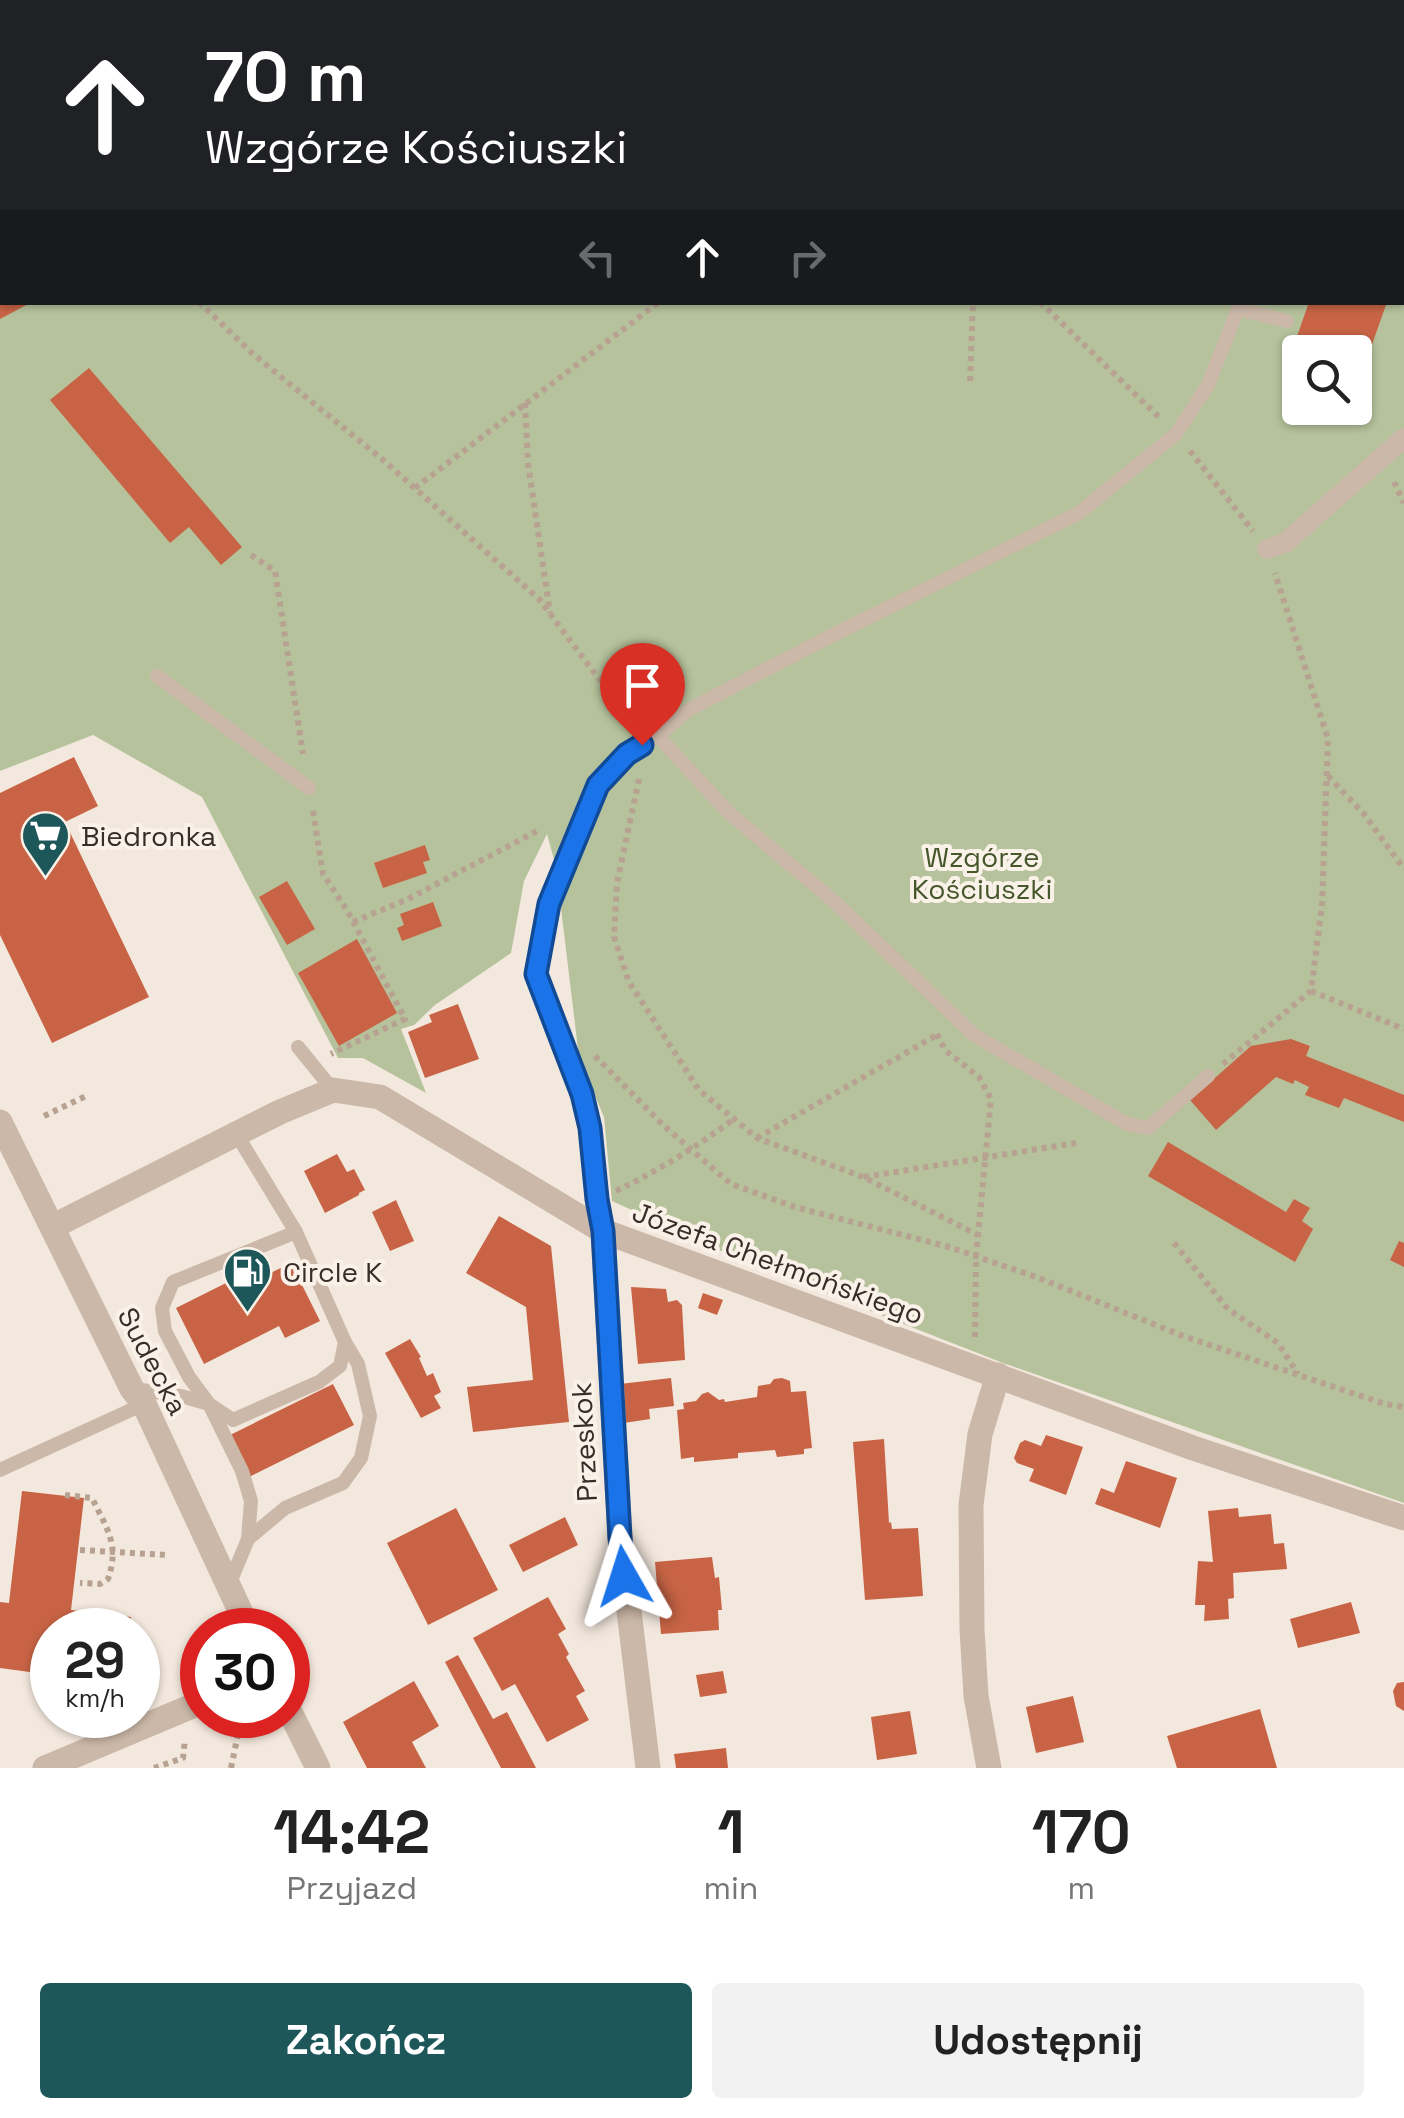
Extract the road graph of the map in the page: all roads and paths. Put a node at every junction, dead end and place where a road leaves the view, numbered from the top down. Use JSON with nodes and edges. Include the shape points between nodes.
{"nodes":[{"id":1,"x":202,"y":305,"type":"edge"},
{"id":2,"x":655,"y":305,"type":"edge"},
{"id":3,"x":973,"y":305,"type":"edge"},
{"id":4,"x":1043,"y":305,"type":"edge"},
{"id":5,"x":1288,"y":322,"type":"dead end"},
{"id":6,"x":970,"y":381,"type":"dead end"},
{"id":7,"x":525,"y":403,"type":"junction"},
{"id":8,"x":1176,"y":434,"type":"junction"},
{"id":9,"x":1404,"y":438,"type":"edge"},
{"id":10,"x":415,"y":488,"type":"junction"},
{"id":11,"x":1268,"y":549,"type":"junction"},
{"id":12,"x":251,"y":555,"type":"dead end"},
{"id":13,"x":550,"y":615,"type":"junction"},
{"id":14,"x":157,"y":676,"type":"dead end"},
{"id":15,"x":293,"y":688,"type":"dead end"},
{"id":16,"x":658,"y":736,"type":"junction"},
{"id":17,"x":642,"y":745,"type":"junction"},
{"id":18,"x":1327,"y":775,"type":"junction"},
{"id":19,"x":309,"y":788,"type":"dead end"},
{"id":20,"x":539,"y":830,"type":"dead end"},
{"id":21,"x":1404,"y":869,"type":"edge"},
{"id":22,"x":1312,"y":991,"type":"junction"},
{"id":23,"x":936,"y":998,"type":"junction"},
{"id":24,"x":959,"y":1020,"type":"junction"},
{"id":25,"x":1404,"y":1029,"type":"edge"},
{"id":26,"x":938,"y":1035,"type":"junction"},
{"id":27,"x":298,"y":1046,"type":"dead end"},
{"id":28,"x":344,"y":1048,"type":"dead end"},
{"id":29,"x":592,"y":1054,"type":"dead end"},
{"id":30,"x":1208,"y":1076,"type":"joint"},
{"id":31,"x":333,"y":1090,"type":"junction"},
{"id":32,"x":88,"y":1096,"type":"dead end"},
{"id":33,"x":44,"y":1116,"type":"dead end"},
{"id":34,"x":734,"y":1119,"type":"junction"},
{"id":35,"x":0,"y":1122,"type":"edge"},
{"id":36,"x":237,"y":1134,"type":"junction"},
{"id":37,"x":756,"y":1138,"type":"junction"},
{"id":38,"x":1076,"y":1142,"type":"dead end"},
{"id":39,"x":692,"y":1150,"type":"junction"},
{"id":40,"x":986,"y":1158,"type":"junction"},
{"id":41,"x":863,"y":1178,"type":"junction"},
{"id":42,"x":597,"y":1199,"type":"junction"},
{"id":43,"x":52,"y":1227,"type":"junction"},
{"id":44,"x":603,"y":1231,"type":"junction"},
{"id":45,"x":296,"y":1232,"type":"junction"},
{"id":46,"x":978,"y":1235,"type":"junction"},
{"id":47,"x":1174,"y":1243,"type":"dead end"},
{"id":48,"x":976,"y":1256,"type":"junction"},
{"id":49,"x":345,"y":1342,"type":"junction"},
{"id":50,"x":986,"y":1370,"type":"junction"},
{"id":51,"x":1298,"y":1374,"type":"junction"},
{"id":52,"x":138,"y":1396,"type":"junction"},
{"id":53,"x":209,"y":1404,"type":"junction"},
{"id":54,"x":1404,"y":1408,"type":"edge"},
{"id":55,"x":0,"y":1470,"type":"edge"},
{"id":56,"x":65,"y":1495,"type":"dead end"},
{"id":57,"x":1404,"y":1518,"type":"edge"},
{"id":58,"x":248,"y":1539,"type":"junction"},
{"id":59,"x":80,"y":1550,"type":"dead end"},
{"id":60,"x":114,"y":1553,"type":"junction"},
{"id":61,"x":168,"y":1554,"type":"dead end"},
{"id":62,"x":80,"y":1583,"type":"dead end"},
{"id":63,"x":228,"y":1586,"type":"junction"},
{"id":64,"x":238,"y":1608,"type":"edge"},
{"id":65,"x":180,"y":1711,"type":"edge"},
{"id":66,"x":237,"y":1738,"type":"edge"},
{"id":67,"x":303,"y":1738,"type":"edge"},
{"id":68,"x":183,"y":1758,"type":"dead end"},
{"id":69,"x":45,"y":1768,"type":"edge"},
{"id":70,"x":182,"y":1768,"type":"edge"},
{"id":71,"x":231,"y":1768,"type":"edge"},
{"id":72,"x":318,"y":1768,"type":"edge"},
{"id":73,"x":648,"y":1768,"type":"edge"},
{"id":74,"x":990,"y":1768,"type":"edge"}],
"edges":[{"from":1,"to":10,"type":"path"},
{"from":2,"to":7,"type":"path"},
{"from":3,"to":6,"type":"path"},
{"from":4,"to":8,"type":"path"},
{"from":5,"to":8,"type":"lane","via":[[1238,309],[1208,385]]},
{"from":7,"to":10,"type":"path"},
{"from":7,"to":13,"type":"path"},
{"from":8,"to":11,"type":"path"},
{"from":8,"to":16,"type":"lane","via":[[1080,513],[688,710]]},
{"from":9,"to":11,"type":"street","via":[[1285,543]]},
{"from":10,"to":13,"type":"path"},
{"from":11,"to":18,"type":"path","via":[[1328,740]]},
{"from":12,"to":15,"type":"path","via":[[275,572]]},
{"from":13,"to":16,"type":"path","via":[[599,679]]},
{"from":14,"to":19,"type":"lane"},
{"from":16,"to":17,"type":"lane"},
{"from":16,"to":23,"type":"lane","via":[[729,813]]},
{"from":17,"to":34,"type":"path","via":[[614,937],[629,982],[699,1090]]},
{"from":17,"to":42,"type":"lane","via":[[598,785],[549,904],[536,974],[582,1094]]},
{"from":18,"to":21,"type":"path"},
{"from":18,"to":22,"type":"path"},
{"from":20,"to":28,"type":"path","via":[[353,922],[405,1019]]},
{"from":22,"to":25,"type":"path"},
{"from":22,"to":30,"type":"path"},
{"from":23,"to":24,"type":"lane"},
{"from":23,"to":26,"type":"path","via":[[932,1021]]},
{"from":24,"to":26,"type":"path"},
{"from":24,"to":30,"type":"lane","via":[[1127,1124],[1148,1128]]},
{"from":26,"to":37,"type":"path"},
{"from":26,"to":40,"type":"path","via":[[991,1099]]},
{"from":27,"to":31,"type":"lane"},
{"from":29,"to":39,"type":"path"},
{"from":31,"to":36,"type":"street"},
{"from":31,"to":44,"type":"street","name":"Józefa Chełmońskiego","via":[[380,1097]]},
{"from":32,"to":33,"type":"path"},
{"from":34,"to":37,"type":"path"},
{"from":34,"to":39,"type":"path"},
{"from":35,"to":43,"type":"street","name":"Sudecka"},
{"from":36,"to":43,"type":"street"},
{"from":36,"to":45,"type":"lane"},
{"from":37,"to":41,"type":"path"},
{"from":38,"to":40,"type":"path"},
{"from":39,"to":42,"type":"path"},
{"from":39,"to":48,"type":"path","via":[[731,1184],[795,1208]]},
{"from":40,"to":41,"type":"path"},
{"from":40,"to":46,"type":"path"},
{"from":41,"to":46,"type":"path"},
{"from":42,"to":44,"type":"lane"},
{"from":43,"to":52,"type":"street","name":"Sudecka"},
{"from":44,"to":50,"type":"street","name":"Józefa Chełmońskiego"},
{"from":44,"to":73,"type":"street","name":"Przeskok","via":[[620,1538]]},
{"from":45,"to":49,"type":"lane"},
{"from":45,"to":53,"type":"lane","via":[[172,1282],[162,1308],[164,1330]]},
{"from":46,"to":48,"type":"path"},
{"from":47,"to":51,"type":"path","via":[[1228,1309],[1278,1343]]},
{"from":48,"to":50,"type":"path"},
{"from":48,"to":51,"type":"path"},
{"from":49,"to":53,"type":"lane","via":[[340,1366],[319,1382],[232,1420]]},
{"from":49,"to":58,"type":"lane","via":[[358,1364],[370,1416],[362,1458],[342,1482],[285,1508]]},
{"from":50,"to":57,"type":"street","name":"Józefa Chełmońskiego"},
{"from":50,"to":74,"type":"street","via":[[971,1504],[972,1630]]},
{"from":51,"to":54,"type":"path"},
{"from":52,"to":53,"type":"lane"},
{"from":52,"to":55,"type":"lane"},
{"from":52,"to":63,"type":"street","name":"Sudecka"},
{"from":53,"to":58,"type":"lane","via":[[251,1501]]},
{"from":56,"to":60,"type":"path","via":[[92,1498]]},
{"from":58,"to":63,"type":"lane"},
{"from":59,"to":60,"type":"path"},
{"from":60,"to":61,"type":"path"},
{"from":60,"to":62,"type":"path","via":[[108,1579]]},
{"from":63,"to":64,"type":"street","name":"Sudecka"},
{"from":65,"to":69,"type":"street"},
{"from":66,"to":71,"type":"path"},
{"from":67,"to":72,"type":"street"},
{"from":68,"to":70,"type":"path"}]}
